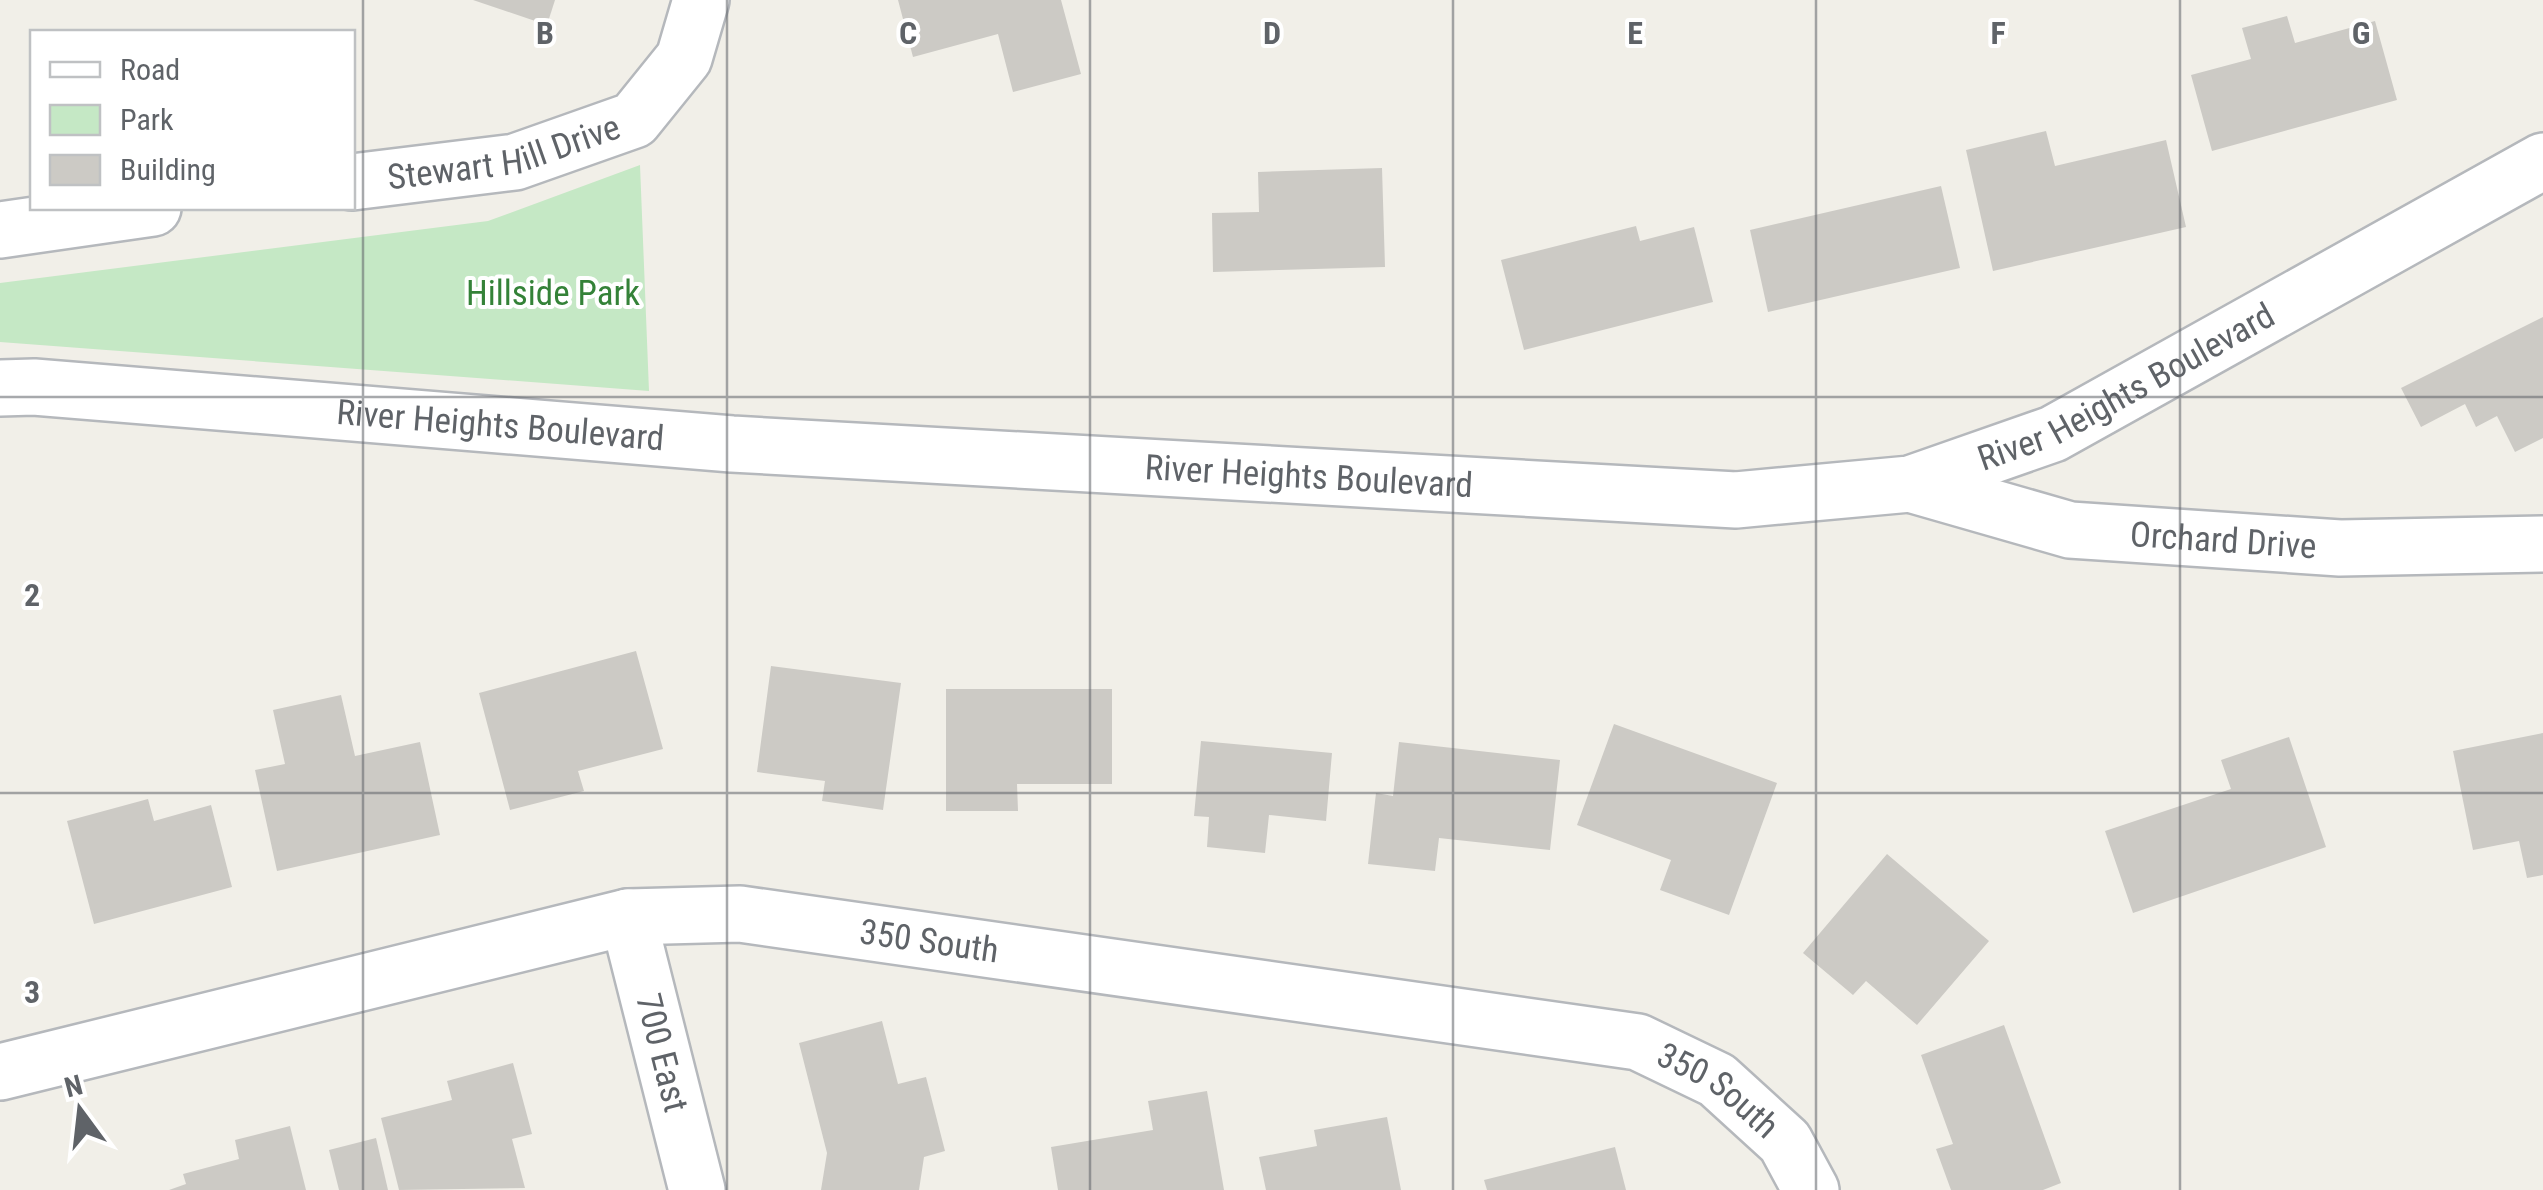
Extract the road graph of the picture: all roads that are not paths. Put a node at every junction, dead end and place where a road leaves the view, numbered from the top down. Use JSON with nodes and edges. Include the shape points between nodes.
{"nodes":[{"id":1,"x":701,"y":0,"type":"edge"},
{"id":2,"x":2543,"y":162,"type":"edge"},
{"id":3,"x":355,"y":182,"type":"edge"},
{"id":4,"x":139,"y":210,"type":"edge"},
{"id":5,"x":0,"y":230,"type":"edge"},
{"id":6,"x":0,"y":388,"type":"edge"},
{"id":7,"x":1910,"y":484,"type":"junction"},
{"id":8,"x":2543,"y":544,"type":"edge"},
{"id":9,"x":628,"y":917,"type":"junction"},
{"id":10,"x":0,"y":1072,"type":"edge"},
{"id":11,"x":697,"y":1190,"type":"edge"},
{"id":12,"x":1811,"y":1190,"type":"edge"}],
"edges":[{"from":1,"to":3,"type":"street","name":"Stewart Hill Drive","via":[[684,58],[634,120],[516,162]]},
{"from":2,"to":7,"type":"street","name":"River Heights Boulevard","via":[[2053,434]]},
{"from":4,"to":5,"type":"street"},
{"from":6,"to":7,"type":"street","name":"River Heights Boulevard","via":[[732,444],[1736,500]]},
{"from":7,"to":8,"type":"street","name":"Orchard Drive","via":[[2070,530],[2340,548]]},
{"from":9,"to":10,"type":"street","name":"350 South"},
{"from":9,"to":11,"type":"street","name":"700 East"},
{"from":9,"to":12,"type":"street","name":"350 South","via":[[740,914],[1638,1042],[1716,1080],[1786,1142]]}]}
